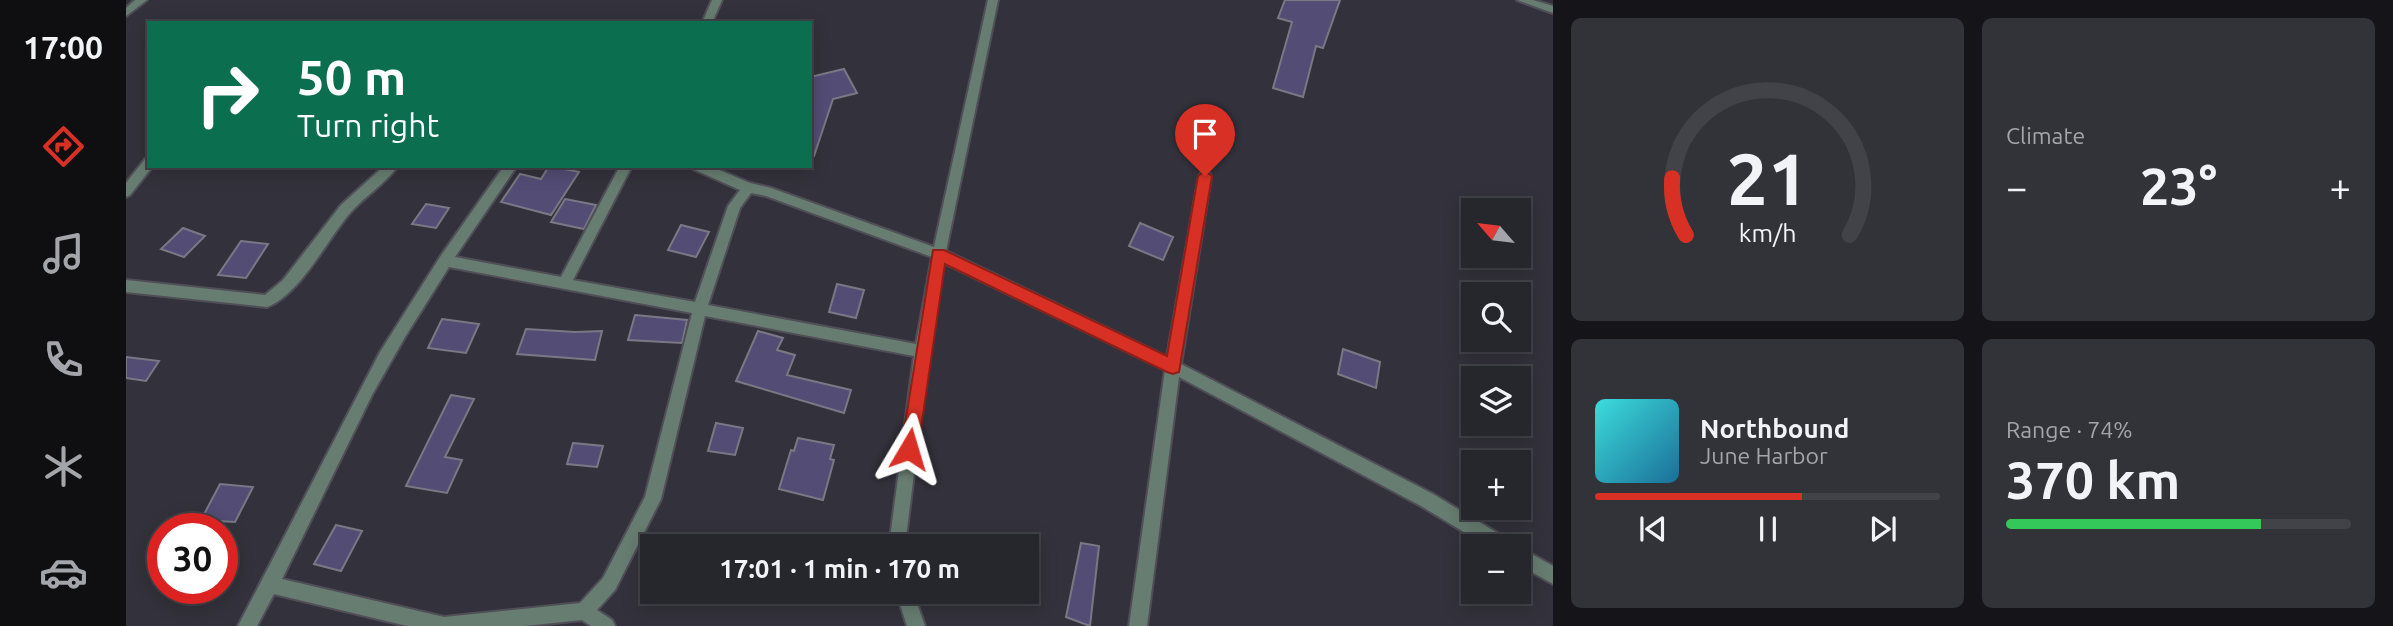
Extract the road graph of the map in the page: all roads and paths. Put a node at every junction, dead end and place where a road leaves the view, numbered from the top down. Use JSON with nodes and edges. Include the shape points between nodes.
{"nodes":[{"id":1,"x":142,"y":0,"type":"edge"},
{"id":2,"x":718,"y":0,"type":"edge"},
{"id":3,"x":993,"y":0,"type":"edge"},
{"id":4,"x":1522,"y":0,"type":"edge"},
{"id":5,"x":1553,"y":10,"type":"edge"},
{"id":6,"x":126,"y":13,"type":"edge"},
{"id":7,"x":708,"y":21,"type":"edge"},
{"id":8,"x":147,"y":165,"type":"edge"},
{"id":9,"x":390,"y":168,"type":"edge"},
{"id":10,"x":510,"y":168,"type":"edge"},
{"id":11,"x":625,"y":168,"type":"edge"},
{"id":12,"x":702,"y":168,"type":"edge"},
{"id":13,"x":1205,"y":176,"type":"dead end"},
{"id":14,"x":748,"y":188,"type":"junction"},
{"id":15,"x":126,"y":192,"type":"edge"},
{"id":16,"x":939,"y":254,"type":"junction"},
{"id":17,"x":445,"y":261,"type":"junction"},
{"id":18,"x":565,"y":282,"type":"junction"},
{"id":19,"x":126,"y":286,"type":"edge"},
{"id":20,"x":700,"y":308,"type":"junction"},
{"id":21,"x":922,"y":351,"type":"junction"},
{"id":22,"x":1173,"y":367,"type":"junction"},
{"id":23,"x":899,"y":534,"type":"edge"},
{"id":24,"x":1483,"y":534,"type":"edge"},
{"id":25,"x":1531,"y":562,"type":"edge"},
{"id":26,"x":1553,"y":576,"type":"edge"},
{"id":27,"x":271,"y":585,"type":"junction"},
{"id":28,"x":909,"y":604,"type":"edge"},
{"id":29,"x":584,"y":611,"type":"junction"},
{"id":30,"x":247,"y":626,"type":"edge"},
{"id":31,"x":444,"y":626,"type":"edge"},
{"id":32,"x":606,"y":626,"type":"edge"},
{"id":33,"x":916,"y":626,"type":"edge"},
{"id":34,"x":1138,"y":626,"type":"edge"}],
"edges":[{"from":1,"to":6,"type":"street"},
{"from":2,"to":7,"type":"street"},
{"from":3,"to":16,"type":"street"},
{"from":4,"to":5,"type":"street"},
{"from":8,"to":15,"type":"street"},
{"from":9,"to":19,"type":"street","via":[[346,209],[288,285],[267,301]]},
{"from":10,"to":17,"type":"street"},
{"from":11,"to":18,"type":"street"},
{"from":12,"to":14,"type":"street"},
{"from":13,"to":22,"type":"street"},
{"from":14,"to":16,"type":"street"},
{"from":14,"to":20,"type":"street","via":[[734,206]]},
{"from":16,"to":21,"type":"street"},
{"from":16,"to":22,"type":"street"},
{"from":17,"to":18,"type":"street"},
{"from":17,"to":27,"type":"street","via":[[385,358]]},
{"from":18,"to":20,"type":"street"},
{"from":20,"to":21,"type":"street"},
{"from":20,"to":29,"type":"street","via":[[653,499],[609,584]]},
{"from":21,"to":23,"type":"street"},
{"from":22,"to":24,"type":"street"},
{"from":22,"to":34,"type":"street"},
{"from":25,"to":26,"type":"street"},
{"from":27,"to":30,"type":"street"},
{"from":27,"to":31,"type":"street"},
{"from":28,"to":33,"type":"street"},
{"from":29,"to":31,"type":"street"},
{"from":29,"to":32,"type":"street"}]}
